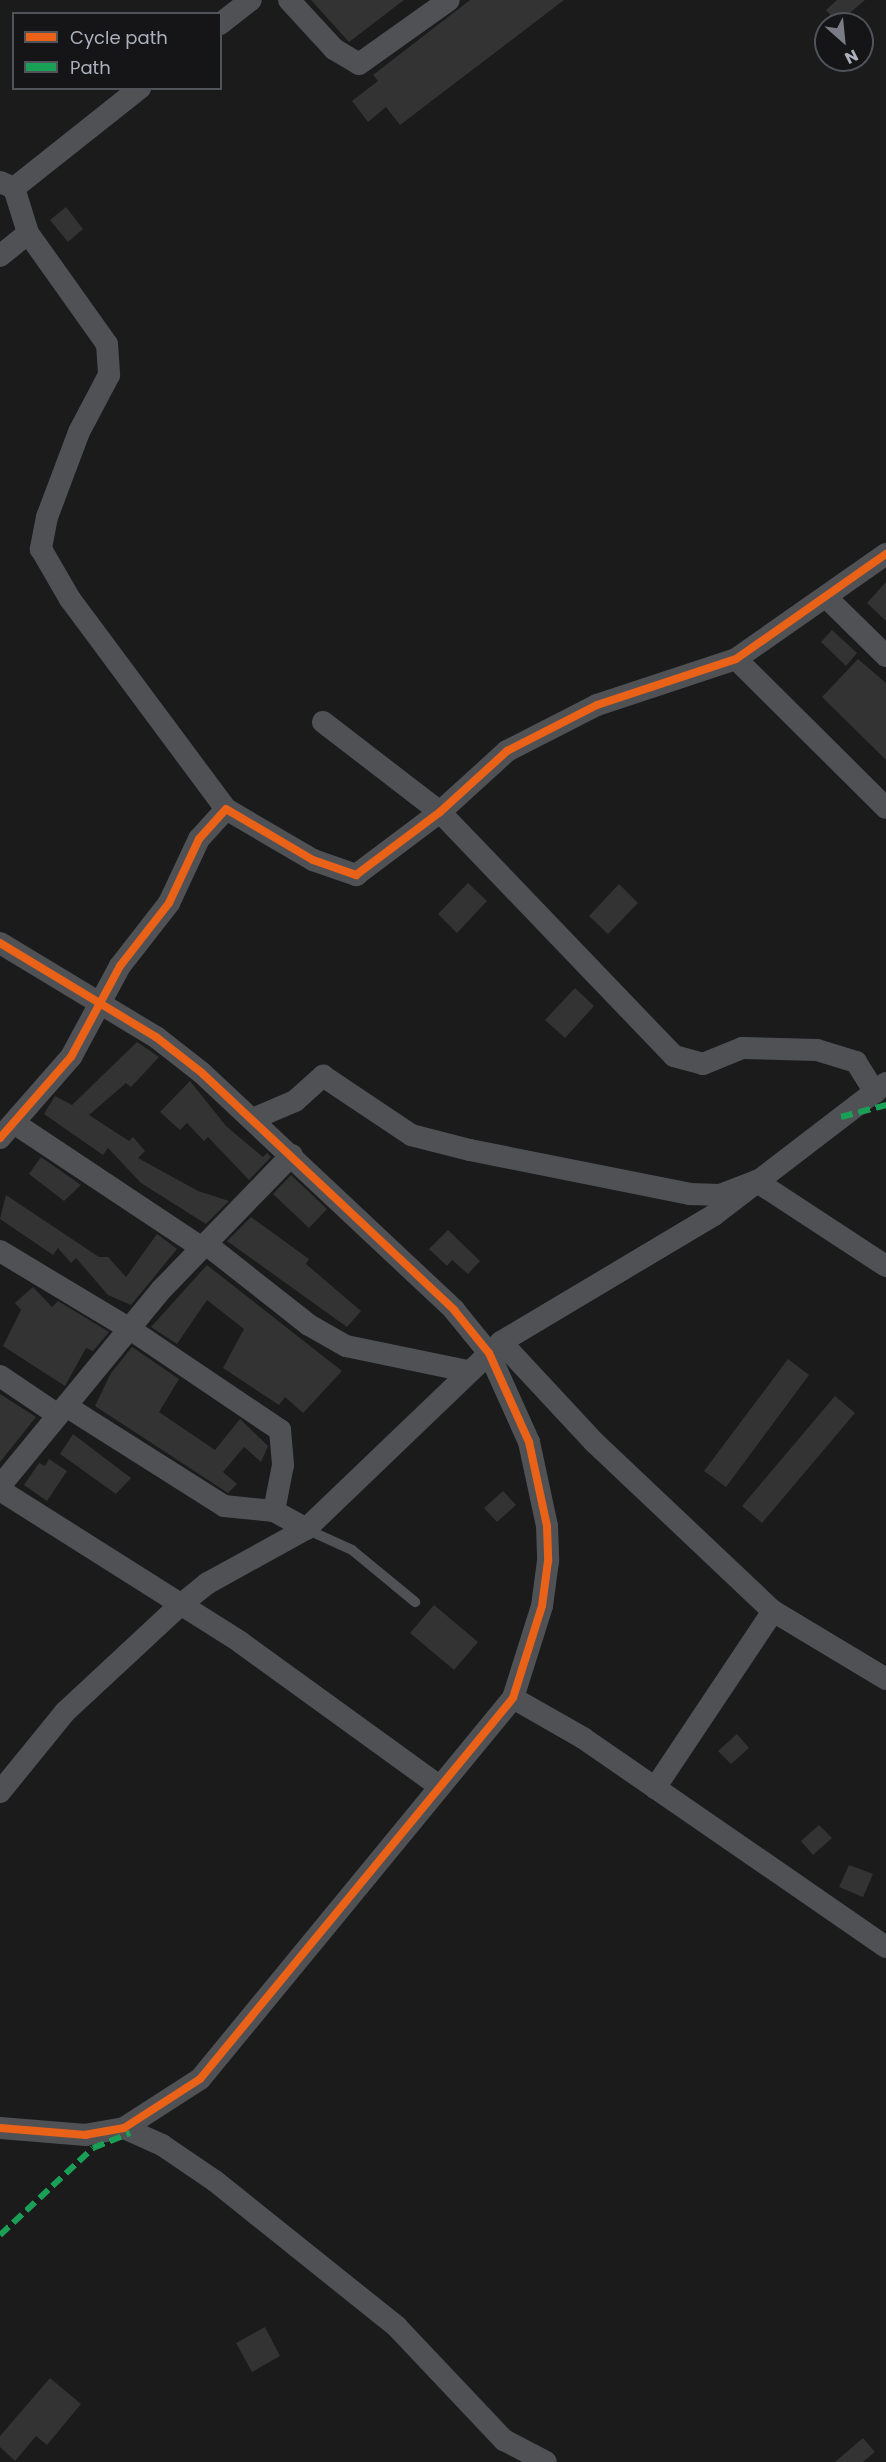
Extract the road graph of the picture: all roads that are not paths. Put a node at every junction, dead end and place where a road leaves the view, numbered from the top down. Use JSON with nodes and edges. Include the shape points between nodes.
{"nodes":[{"id":1,"x":251,"y":0,"type":"edge"},
{"id":2,"x":289,"y":0,"type":"edge"},
{"id":3,"x":449,"y":0,"type":"edge"},
{"id":4,"x":222,"y":22,"type":"edge"},
{"id":5,"x":137,"y":90,"type":"edge"},
{"id":6,"x":7,"y":185,"type":"edge"},
{"id":7,"x":28,"y":232,"type":"junction"},
{"id":8,"x":0,"y":256,"type":"edge"},
{"id":9,"x":886,"y":554,"type":"edge"},
{"id":10,"x":826,"y":597,"type":"junction"},
{"id":11,"x":886,"y":656,"type":"edge"},
{"id":12,"x":736,"y":659,"type":"junction"},
{"id":13,"x":323,"y":722,"type":"dead end"},
{"id":14,"x":886,"y":808,"type":"edge"},
{"id":15,"x":226,"y":809,"type":"junction"},
{"id":16,"x":440,"y":812,"type":"junction"},
{"id":17,"x":0,"y":943,"type":"edge"},
{"id":18,"x":100,"y":1005,"type":"junction"},
{"id":19,"x":881,"y":1088,"type":"edge"},
{"id":20,"x":254,"y":1119,"type":"junction"},
{"id":21,"x":7,"y":1130,"type":"edge"},
{"id":22,"x":292,"y":1155,"type":"junction"},
{"id":23,"x":756,"y":1181,"type":"junction"},
{"id":24,"x":204,"y":1246,"type":"junction"},
{"id":25,"x":0,"y":1251,"type":"edge"},
{"id":26,"x":886,"y":1266,"type":"edge"},
{"id":27,"x":130,"y":1329,"type":"junction"},
{"id":28,"x":495,"y":1348,"type":"junction"},
{"id":29,"x":467,"y":1371,"type":"junction"},
{"id":30,"x":0,"y":1376,"type":"edge"},
{"id":31,"x":62,"y":1411,"type":"junction"},
{"id":32,"x":0,"y":1488,"type":"edge"},
{"id":33,"x":274,"y":1511,"type":"junction"},
{"id":34,"x":306,"y":1529,"type":"junction"},
{"id":35,"x":415,"y":1602,"type":"dead end"},
{"id":36,"x":178,"y":1607,"type":"junction"},
{"id":37,"x":773,"y":1611,"type":"junction"},
{"id":38,"x":886,"y":1679,"type":"edge"},
{"id":39,"x":513,"y":1698,"type":"junction"},
{"id":40,"x":439,"y":1786,"type":"junction"},
{"id":41,"x":655,"y":1788,"type":"junction"},
{"id":42,"x":0,"y":1792,"type":"edge"},
{"id":43,"x":886,"y":1947,"type":"edge"},
{"id":44,"x":0,"y":2128,"type":"edge"},
{"id":45,"x":124,"y":2128,"type":"junction"},
{"id":46,"x":546,"y":2462,"type":"edge"}],
"edges":[{"from":1,"to":4,"type":"street"},
{"from":2,"to":3,"type":"street","via":[[334,49],[359,64]]},
{"from":5,"to":6,"type":"street"},
{"from":6,"to":7,"type":"street"},
{"from":7,"to":8,"type":"street"},
{"from":7,"to":15,"type":"street","via":[[107,344],[109,375],[79,432],[47,517],[41,549],[70,599]]},
{"from":9,"to":10,"type":"street"},
{"from":10,"to":11,"type":"street"},
{"from":10,"to":12,"type":"street"},
{"from":12,"to":14,"type":"street"},
{"from":12,"to":16,"type":"street","via":[[597,705],[507,751]]},
{"from":13,"to":16,"type":"street"},
{"from":15,"to":16,"type":"street","via":[[352,876]]},
{"from":15,"to":18,"type":"street","via":[[199,839],[170,903],[120,966]]},
{"from":16,"to":19,"type":"street","via":[[674,1056],[703,1065],[742,1048],[817,1050],[856,1062]]},
{"from":17,"to":18,"type":"street"},
{"from":18,"to":20,"type":"street","via":[[156,1037]]},
{"from":18,"to":21,"type":"street","via":[[71,1057]]},
{"from":19,"to":23,"type":"street"},
{"from":20,"to":22,"type":"street"},
{"from":20,"to":23,"type":"street","via":[[295,1101],[323,1076],[411,1135],[470,1150],[690,1194],[720,1195]]},
{"from":21,"to":24,"type":"street"},
{"from":22,"to":24,"type":"street"},
{"from":22,"to":28,"type":"street"},
{"from":23,"to":26,"type":"street"},
{"from":23,"to":28,"type":"street","via":[[714,1215]]},
{"from":24,"to":27,"type":"street"},
{"from":24,"to":29,"type":"street","via":[[309,1325],[346,1346]]},
{"from":25,"to":27,"type":"street"},
{"from":27,"to":31,"type":"street"},
{"from":27,"to":33,"type":"street","via":[[280,1430],[283,1465]]},
{"from":28,"to":29,"type":"street"},
{"from":28,"to":37,"type":"street"},
{"from":28,"to":39,"type":"street","via":[[529,1442],[547,1526],[543,1606]]},
{"from":29,"to":34,"type":"street"},
{"from":30,"to":31,"type":"street"},
{"from":31,"to":32,"type":"street"},
{"from":31,"to":33,"type":"street","via":[[224,1506]]},
{"from":32,"to":36,"type":"street"},
{"from":33,"to":34,"type":"street"},
{"from":34,"to":35,"type":"lane","via":[[352,1550]]},
{"from":34,"to":36,"type":"street","via":[[208,1583]]},
{"from":36,"to":40,"type":"street","via":[[240,1642]]},
{"from":36,"to":42,"type":"street","via":[[65,1712]]},
{"from":37,"to":38,"type":"street"},
{"from":37,"to":41,"type":"street"},
{"from":39,"to":40,"type":"street"},
{"from":39,"to":41,"type":"street"},
{"from":40,"to":45,"type":"street","via":[[213,2065],[179,2096]]},
{"from":41,"to":43,"type":"street"},
{"from":44,"to":45,"type":"street","via":[[86,2136]]},
{"from":45,"to":46,"type":"street","via":[[162,2145],[215,2181],[397,2327],[504,2440]]}]}
